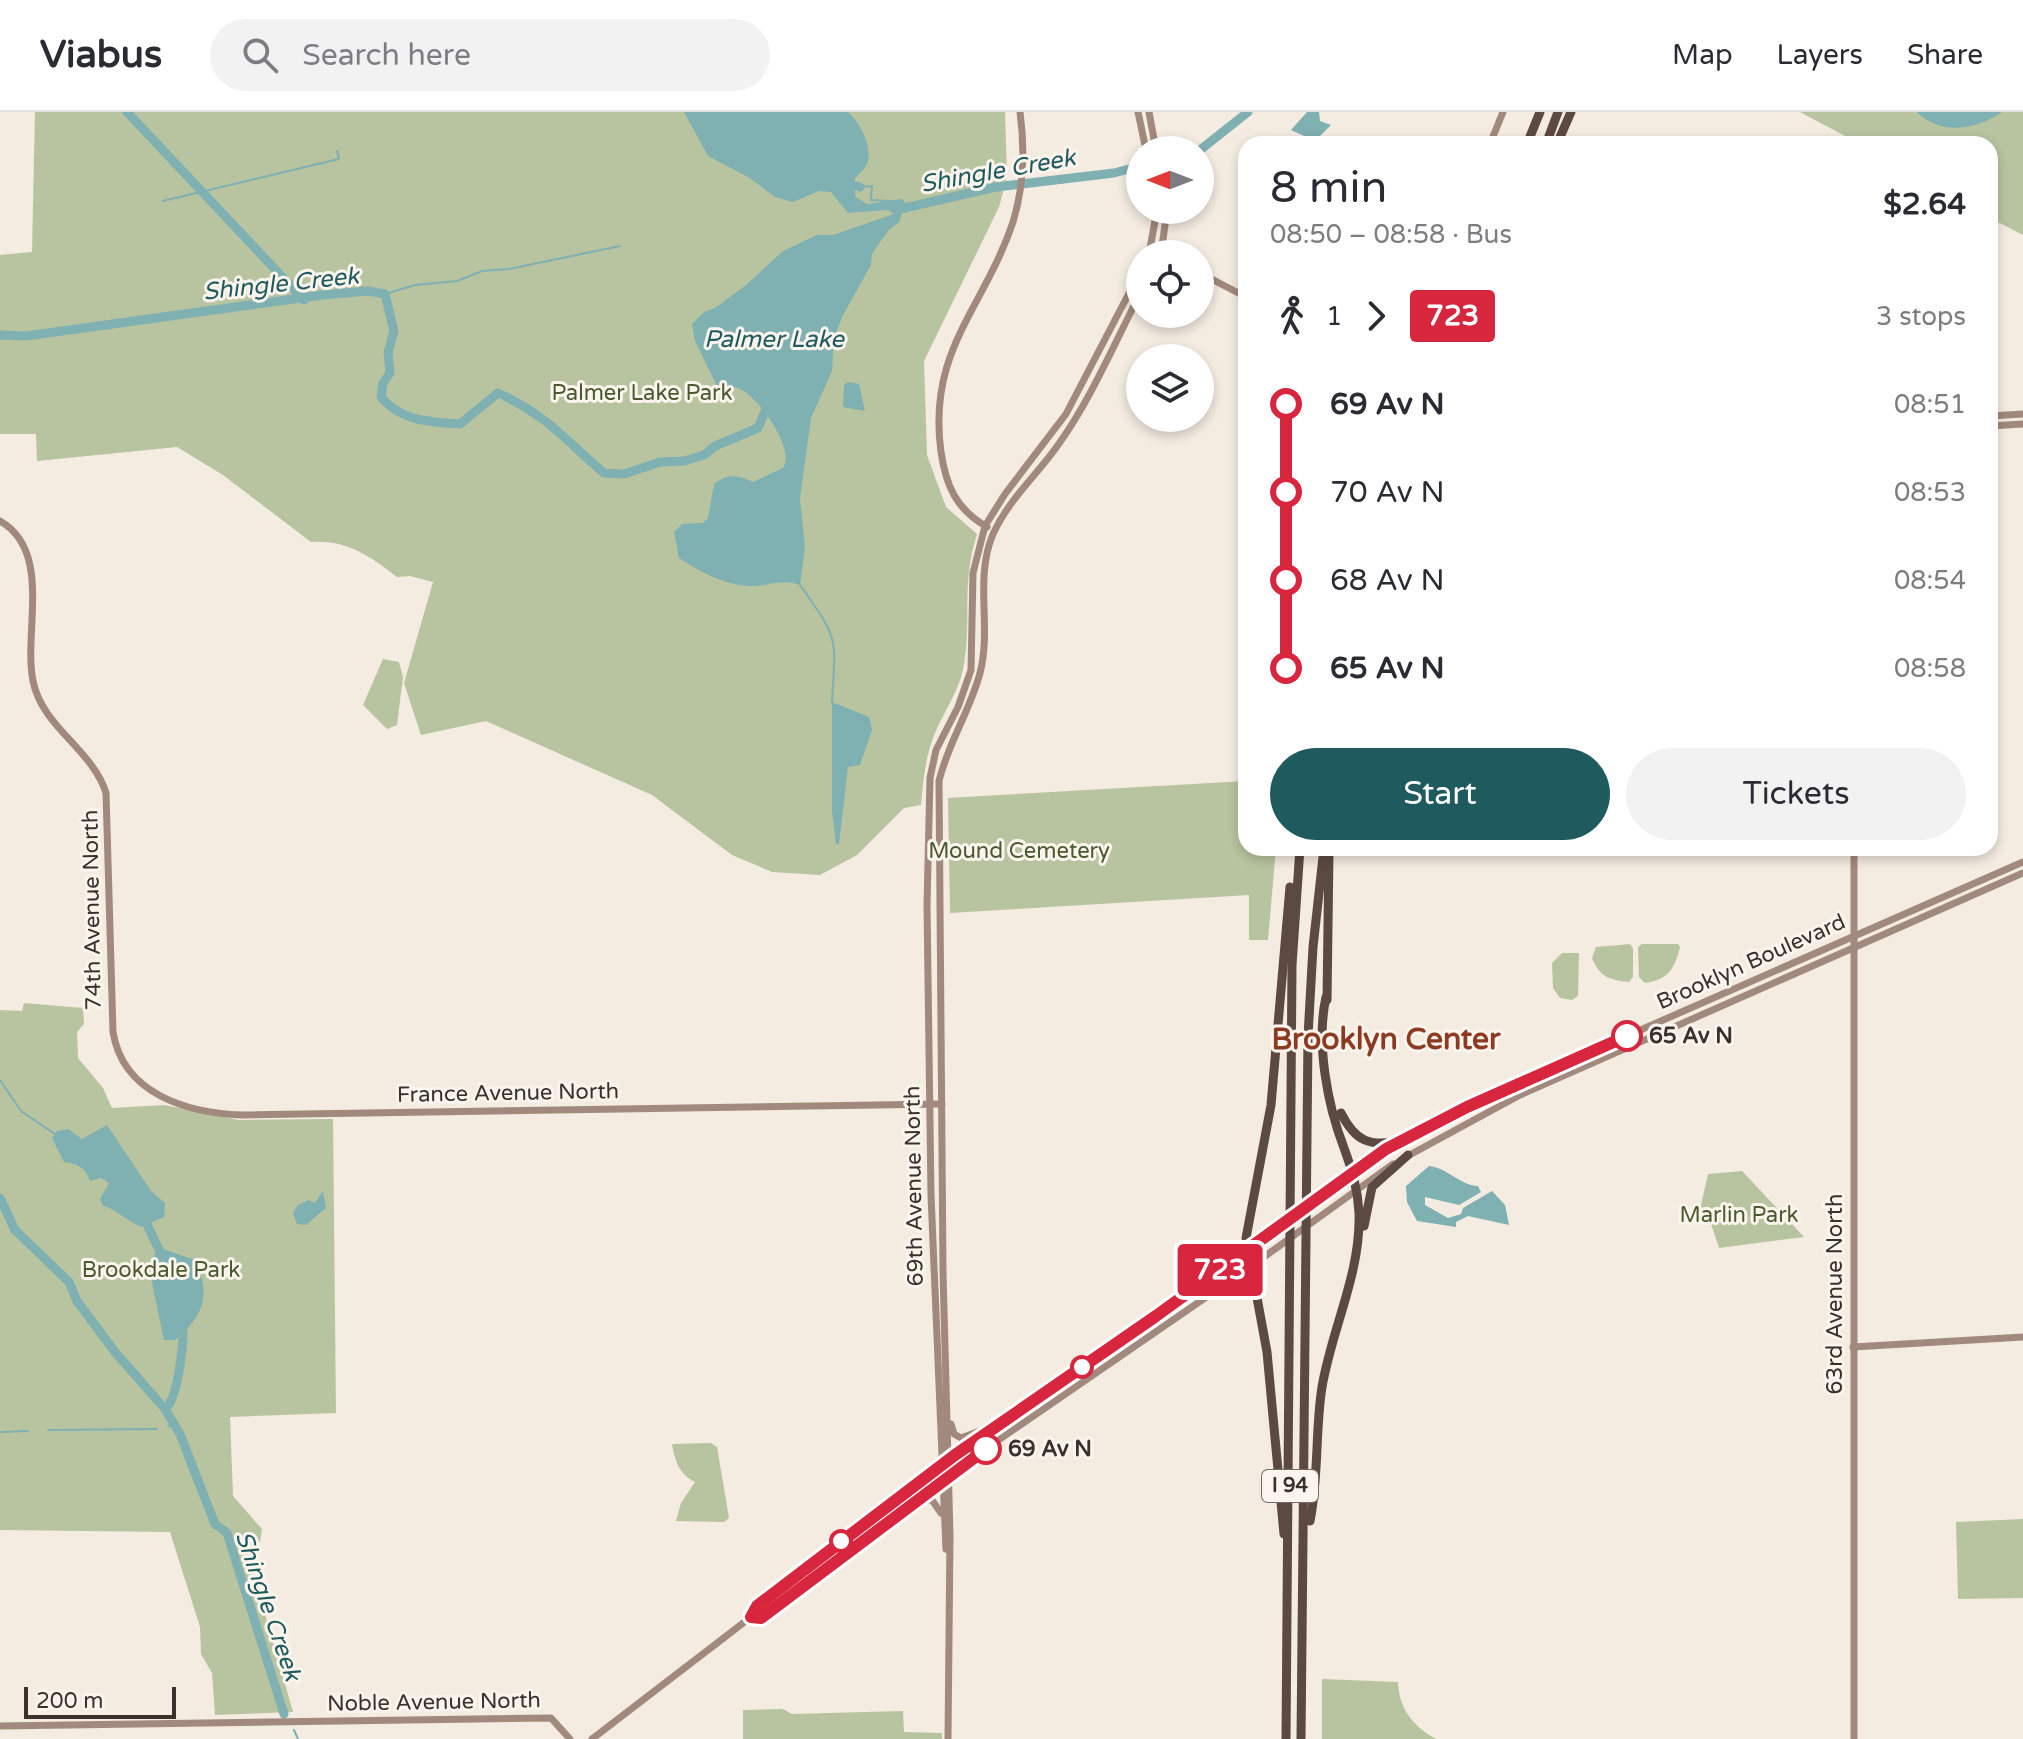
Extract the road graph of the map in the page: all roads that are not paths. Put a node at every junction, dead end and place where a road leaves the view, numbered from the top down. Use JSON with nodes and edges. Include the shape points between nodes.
{"nodes":[{"id":1,"x":1020,"y":112,"type":"edge"},
{"id":2,"x":1138,"y":112,"type":"edge"},
{"id":3,"x":1149,"y":112,"type":"edge"},
{"id":4,"x":1503,"y":112,"type":"edge"},
{"id":5,"x":1538,"y":112,"type":"edge"},
{"id":6,"x":1558,"y":112,"type":"edge"},
{"id":7,"x":1571,"y":112,"type":"edge"},
{"id":8,"x":1143,"y":136,"type":"edge"},
{"id":9,"x":1153,"y":136,"type":"edge"},
{"id":10,"x":1493,"y":136,"type":"edge"},
{"id":11,"x":1529,"y":136,"type":"edge"},
{"id":12,"x":1549,"y":136,"type":"edge"},
{"id":13,"x":1560,"y":136,"type":"edge"},
{"id":14,"x":1214,"y":280,"type":"edge"},
{"id":15,"x":1238,"y":293,"type":"edge"},
{"id":16,"x":1126,"y":299,"type":"edge"},
{"id":17,"x":1126,"y":320,"type":"edge"},
{"id":18,"x":2023,"y":414,"type":"edge"},
{"id":19,"x":1998,"y":416,"type":"edge"},
{"id":20,"x":2023,"y":424,"type":"edge"},
{"id":21,"x":1998,"y":426,"type":"edge"},
{"id":22,"x":0,"y":521,"type":"edge"},
{"id":23,"x":985,"y":526,"type":"junction"},
{"id":24,"x":995,"y":530,"type":"junction"},
{"id":25,"x":1297,"y":856,"type":"edge"},
{"id":26,"x":1298,"y":856,"type":"edge"},
{"id":27,"x":1326,"y":856,"type":"edge"},
{"id":28,"x":1327,"y":856,"type":"edge"},
{"id":29,"x":1854,"y":856,"type":"edge"},
{"id":30,"x":2023,"y":862,"type":"edge"},
{"id":31,"x":2023,"y":873,"type":"edge"},
{"id":32,"x":1854,"y":936,"type":"junction"},
{"id":33,"x":1854,"y":948,"type":"junction"},
{"id":34,"x":1326,"y":997,"type":"junction"},
{"id":35,"x":115,"y":1045,"type":"joint"},
{"id":36,"x":942,"y":1104,"type":"junction"},
{"id":37,"x":929,"y":1105,"type":"junction"},
{"id":38,"x":1341,"y":1113,"type":"junction"},
{"id":39,"x":1400,"y":1141,"type":"junction"},
{"id":40,"x":1408,"y":1155,"type":"junction"},
{"id":41,"x":1352,"y":1168,"type":"junction"},
{"id":42,"x":1357,"y":1189,"type":"junction"},
{"id":43,"x":1247,"y":1250,"type":"junction"},
{"id":44,"x":1250,"y":1267,"type":"junction"},
{"id":45,"x":1211,"y":1295,"type":"junction"},
{"id":46,"x":1345,"y":1299,"type":"junction"},
{"id":47,"x":1257,"y":1301,"type":"junction"},
{"id":48,"x":2023,"y":1337,"type":"edge"},
{"id":49,"x":1853,"y":1347,"type":"junction"},
{"id":50,"x":948,"y":1406,"type":"junction"},
{"id":51,"x":1004,"y":1420,"type":"junction"},
{"id":52,"x":948,"y":1460,"type":"junction"},
{"id":53,"x":940,"y":1466,"type":"junction"},
{"id":54,"x":949,"y":1474,"type":"junction"},
{"id":55,"x":942,"y":1480,"type":"junction"},
{"id":56,"x":915,"y":1500,"type":"junction"},
{"id":57,"x":943,"y":1518,"type":"junction"},
{"id":58,"x":1305,"y":1544,"type":"junction"},
{"id":59,"x":948,"y":1559,"type":"junction"},
{"id":60,"x":751,"y":1617,"type":"junction"},
{"id":61,"x":1287,"y":1706,"type":"junction"},
{"id":62,"x":0,"y":1726,"type":"edge"},
{"id":63,"x":570,"y":1739,"type":"edge"},
{"id":64,"x":592,"y":1739,"type":"edge"},
{"id":65,"x":948,"y":1739,"type":"edge"},
{"id":66,"x":1286,"y":1739,"type":"edge"},
{"id":67,"x":1301,"y":1739,"type":"edge"},
{"id":68,"x":1854,"y":1739,"type":"edge"}],
"edges":[{"from":1,"to":23,"type":"street","via":[[1022,176],[1007,239],[954,342],[940,390],[946,483],[966,513]]},
{"from":2,"to":8,"type":"street"},
{"from":3,"to":9,"type":"street"},
{"from":4,"to":10,"type":"street"},
{"from":5,"to":11,"type":"highway"},
{"from":6,"to":12,"type":"highway"},
{"from":7,"to":13,"type":"highway"},
{"from":14,"to":15,"type":"street"},
{"from":16,"to":23,"type":"street","name":"69th Avenue North","via":[[1066,414]]},
{"from":17,"to":24,"type":"street","name":"69th Avenue North","via":[[1058,445],[1014,497]]},
{"from":18,"to":19,"type":"street"},
{"from":20,"to":21,"type":"street"},
{"from":22,"to":35,"type":"street","name":"74th Avenue North","via":[[17,534],[28,555],[34,686],[106,793]]},
{"from":23,"to":24,"type":"street"},
{"from":23,"to":37,"type":"street","name":"69th Avenue North","via":[[973,573],[971,670],[936,750],[928,812]]},
{"from":24,"to":36,"type":"street","name":"69th Avenue North","via":[[983,572],[985,647],[980,673],[945,753],[938,812]]},
{"from":25,"to":43,"type":"highway","via":[[1284,933],[1271,1105],[1249,1212]]},
{"from":26,"to":61,"type":"highway","number":"I 94"},
{"from":27,"to":58,"type":"highway","number":"I 94","via":[[1310,984]]},
{"from":28,"to":34,"type":"highway"},
{"from":29,"to":32,"type":"street","name":"63rd Avenue North"},
{"from":30,"to":32,"type":"street","name":"Brooklyn Boulevard"},
{"from":31,"to":33,"type":"street","name":"Brooklyn Boulevard"},
{"from":32,"to":33,"type":"street","name":"63rd Avenue North"},
{"from":32,"to":39,"type":"street","name":"Brooklyn Boulevard"},
{"from":33,"to":40,"type":"street","name":"Brooklyn Boulevard","via":[[1494,1107]]},
{"from":33,"to":49,"type":"street","name":"63rd Avenue North"},
{"from":34,"to":38,"type":"highway"},
{"from":34,"to":41,"type":"highway","via":[[1326,1066]]},
{"from":35,"to":37,"type":"street","name":"France Avenue North","via":[[129,1073],[155,1094],[233,1114]]},
{"from":36,"to":37,"type":"street","name":"France Avenue North"},
{"from":36,"to":50,"type":"street","name":"69th Avenue North"},
{"from":37,"to":53,"type":"street","name":"69th Avenue North"},
{"from":38,"to":39,"type":"highway","via":[[1362,1141]]},
{"from":38,"to":41,"type":"highway"},
{"from":39,"to":41,"type":"street","name":"Brooklyn Boulevard"},
{"from":40,"to":42,"type":"street","name":"Brooklyn Boulevard"},
{"from":40,"to":46,"type":"highway","via":[[1369,1192],[1359,1259]]},
{"from":41,"to":42,"type":"highway"},
{"from":41,"to":43,"type":"street","name":"Brooklyn Boulevard"},
{"from":42,"to":44,"type":"street","name":"Brooklyn Boulevard"},
{"from":42,"to":46,"type":"highway","via":[[1359,1238]]},
{"from":43,"to":44,"type":"highway"},
{"from":43,"to":51,"type":"street","name":"Brooklyn Boulevard"},
{"from":44,"to":45,"type":"street","name":"Brooklyn Boulevard"},
{"from":44,"to":47,"type":"highway"},
{"from":45,"to":47,"type":"highway","via":[[1240,1284],[1251,1289]]},
{"from":45,"to":54,"type":"street","name":"Brooklyn Boulevard"},
{"from":46,"to":58,"type":"highway","via":[[1322,1388]]},
{"from":47,"to":61,"type":"highway","via":[[1280,1463]]},
{"from":48,"to":49,"type":"street"},
{"from":49,"to":68,"type":"street","name":"63rd Avenue North"},
{"from":50,"to":51,"type":"street","via":[[952,1430],[961,1438]]},
{"from":50,"to":52,"type":"street","name":"69th Avenue North"},
{"from":51,"to":52,"type":"street","name":"Brooklyn Boulevard"},
{"from":52,"to":53,"type":"street","name":"Brooklyn Boulevard"},
{"from":52,"to":54,"type":"street","name":"69th Avenue North"},
{"from":53,"to":55,"type":"street","name":"69th Avenue North"},
{"from":53,"to":60,"type":"street","name":"Brooklyn Boulevard","via":[[757,1606]]},
{"from":54,"to":55,"type":"street","name":"Brooklyn Boulevard"},
{"from":54,"to":59,"type":"street","name":"69th Avenue North"},
{"from":55,"to":56,"type":"street","name":"Brooklyn Boulevard"},
{"from":55,"to":57,"type":"street","name":"69th Avenue North"},
{"from":56,"to":57,"type":"street","via":[[936,1502]]},
{"from":56,"to":60,"type":"street","name":"Brooklyn Boulevard","via":[[761,1618]]},
{"from":57,"to":59,"type":"street","name":"69th Avenue North"},
{"from":58,"to":67,"type":"highway","number":"I 94"},
{"from":59,"to":65,"type":"street","name":"69th Avenue North"},
{"from":60,"to":64,"type":"street","name":"Brooklyn Boulevard"},
{"from":61,"to":66,"type":"highway","number":"I 94"},
{"from":62,"to":63,"type":"street","name":"Noble Avenue North","via":[[543,1718],[555,1719]]}]}
